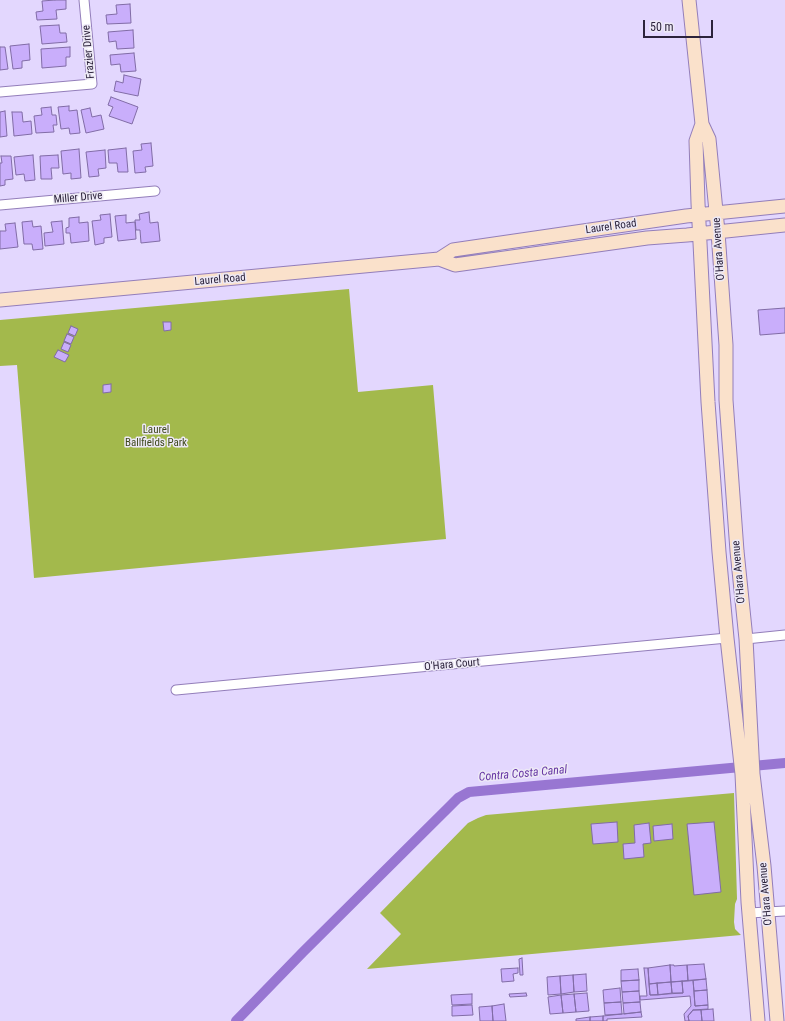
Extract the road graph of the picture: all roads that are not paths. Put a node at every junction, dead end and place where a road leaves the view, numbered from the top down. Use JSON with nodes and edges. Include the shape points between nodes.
{"nodes":[{"id":1,"x":84,"y":0,"type":"edge"},
{"id":2,"x":688,"y":0,"type":"edge"},
{"id":3,"x":0,"y":92,"type":"edge"},
{"id":4,"x":702,"y":124,"type":"junction"},
{"id":5,"x":155,"y":191,"type":"dead end"},
{"id":6,"x":0,"y":205,"type":"edge"},
{"id":7,"x":785,"y":206,"type":"edge"},
{"id":8,"x":716,"y":213,"type":"junction"},
{"id":9,"x":699,"y":215,"type":"junction"},
{"id":10,"x":785,"y":225,"type":"edge"},
{"id":11,"x":718,"y":232,"type":"junction"},
{"id":12,"x":700,"y":234,"type":"junction"},
{"id":13,"x":439,"y":259,"type":"junction"},
{"id":14,"x":0,"y":300,"type":"edge"},
{"id":15,"x":785,"y":635,"type":"edge"},
{"id":16,"x":727,"y":638,"type":"junction"},
{"id":17,"x":746,"y":639,"type":"junction"},
{"id":18,"x":176,"y":690,"type":"dead end"},
{"id":19,"x":747,"y":768,"type":"junction"},
{"id":20,"x":785,"y":911,"type":"edge"},
{"id":21,"x":768,"y":912,"type":"junction"},
{"id":22,"x":749,"y":914,"type":"junction"},
{"id":23,"x":758,"y":1021,"type":"edge"},
{"id":24,"x":777,"y":1021,"type":"edge"}],
"edges":[{"from":1,"to":3,"type":"street","name":"Frazier Drive","via":[[92,84]]},
{"from":2,"to":4,"type":"main road","name":"O'Hara Avenue"},
{"from":4,"to":8,"type":"main road","name":"O'Hara Avenue","via":[[709,139]]},
{"from":4,"to":9,"type":"main road","name":"O'Hara Avenue","via":[[696,141]]},
{"from":5,"to":6,"type":"street","name":"Miller Drive"},
{"from":7,"to":8,"type":"main road","name":"Laurel Road"},
{"from":8,"to":9,"type":"main road","name":"Laurel Road"},
{"from":8,"to":11,"type":"main road","name":"O'Hara Avenue"},
{"from":9,"to":12,"type":"main road","name":"O'Hara Avenue"},
{"from":9,"to":13,"type":"main road","name":"Laurel Road","via":[[453,250]]},
{"from":10,"to":11,"type":"main road","name":"Laurel Road"},
{"from":11,"to":12,"type":"main road","name":"Laurel Road"},
{"from":11,"to":17,"type":"main road","name":"O'Hara Avenue","via":[[736,551]]},
{"from":12,"to":13,"type":"main road","name":"Laurel Road","via":[[648,238],[455,265]]},
{"from":12,"to":16,"type":"main road","name":"O'Hara Avenue","via":[[708,402]]},
{"from":13,"to":14,"type":"main road","name":"Laurel Road"},
{"from":15,"to":17,"type":"street"},
{"from":16,"to":18,"type":"street","name":"O'Hara Court"},
{"from":16,"to":19,"type":"main road","name":"O'Hara Avenue"},
{"from":17,"to":19,"type":"main road","name":"O'Hara Avenue"},
{"from":19,"to":21,"type":"main road","name":"O'Hara Avenue","via":[[764,866]]},
{"from":19,"to":22,"type":"main road","name":"O'Hara Avenue"},
{"from":20,"to":21,"type":"street"},
{"from":21,"to":22,"type":"street"},
{"from":21,"to":24,"type":"main road","name":"O'Hara Avenue"},
{"from":22,"to":23,"type":"main road","name":"O'Hara Avenue"}]}
